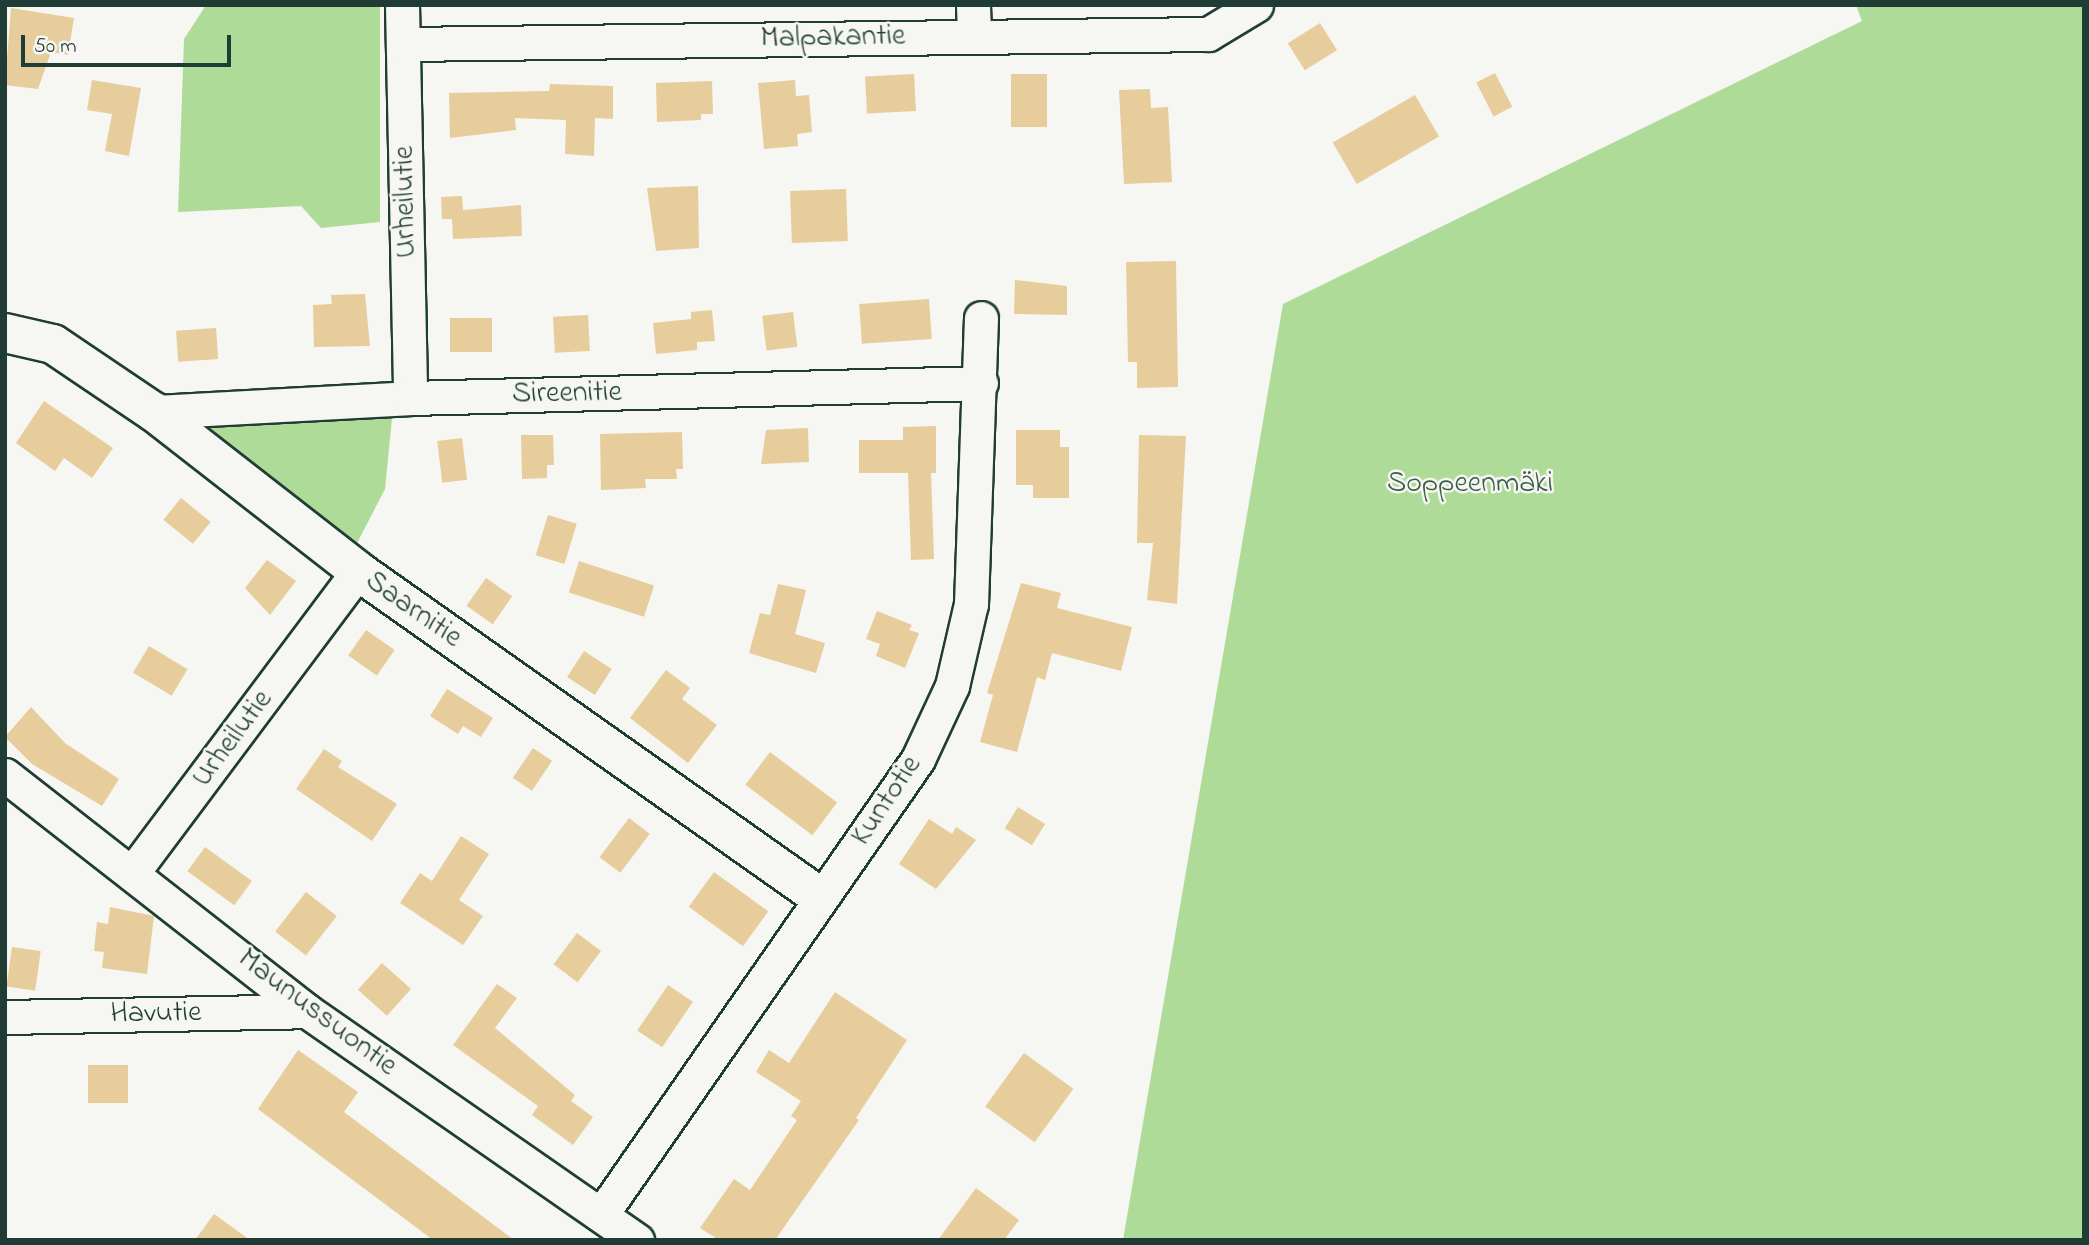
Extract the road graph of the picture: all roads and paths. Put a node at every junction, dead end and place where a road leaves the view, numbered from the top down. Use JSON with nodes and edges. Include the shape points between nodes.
{"nodes":[{"id":1,"x":402,"y":5,"type":"edge"},
{"id":2,"x":1251,"y":7,"type":"edge"},
{"id":3,"x":973,"y":21,"type":"edge"},
{"id":4,"x":403,"y":44,"type":"junction"},
{"id":5,"x":981,"y":318,"type":"dead end"},
{"id":6,"x":5,"y":333,"type":"edge"},
{"id":7,"x":981,"y":383,"type":"junction"},
{"id":8,"x":410,"y":398,"type":"junction"},
{"id":9,"x":154,"y":412,"type":"junction"},
{"id":10,"x":358,"y":571,"type":"junction"},
{"id":11,"x":5,"y":775,"type":"edge"},
{"id":12,"x":134,"y":872,"type":"junction"},
{"id":13,"x":820,"y":897,"type":"junction"},
{"id":14,"x":307,"y":1011,"type":"junction"},
{"id":15,"x":5,"y":1017,"type":"edge"},
{"id":16,"x":601,"y":1215,"type":"junction"},
{"id":17,"x":637,"y":1240,"type":"edge"}],
"edges":[{"from":1,"to":4,"type":"street","name":"Urheilutie"},
{"from":2,"to":3,"type":"street","name":"Malpakantie","via":[[1208,34]]},
{"from":3,"to":4,"type":"street","name":"Malpakantie"},
{"from":4,"to":8,"type":"street","name":"Urheilutie"},
{"from":5,"to":7,"type":"street","name":"Kuntotie"},
{"from":6,"to":9,"type":"street","name":"Saarnitie","via":[[53,344]]},
{"from":7,"to":8,"type":"street","name":"Sireenitie"},
{"from":7,"to":13,"type":"street","name":"Kuntotie","via":[[971,604],[951,685],[918,759]]},
{"from":8,"to":9,"type":"street","name":"Sireenitie"},
{"from":9,"to":10,"type":"street","name":"Saarnitie"},
{"from":10,"to":12,"type":"street","name":"Urheilutie"},
{"from":10,"to":13,"type":"street","name":"Saarnitie"},
{"from":11,"to":12,"type":"street","name":"Maunussuontie"},
{"from":12,"to":14,"type":"street","name":"Maunussuontie"},
{"from":13,"to":16,"type":"street","name":"Kuntotie"},
{"from":14,"to":15,"type":"street","name":"Havutie"},
{"from":14,"to":16,"type":"street","name":"Maunussuontie"},
{"from":16,"to":17,"type":"street","name":"Maunussuontie"}]}
